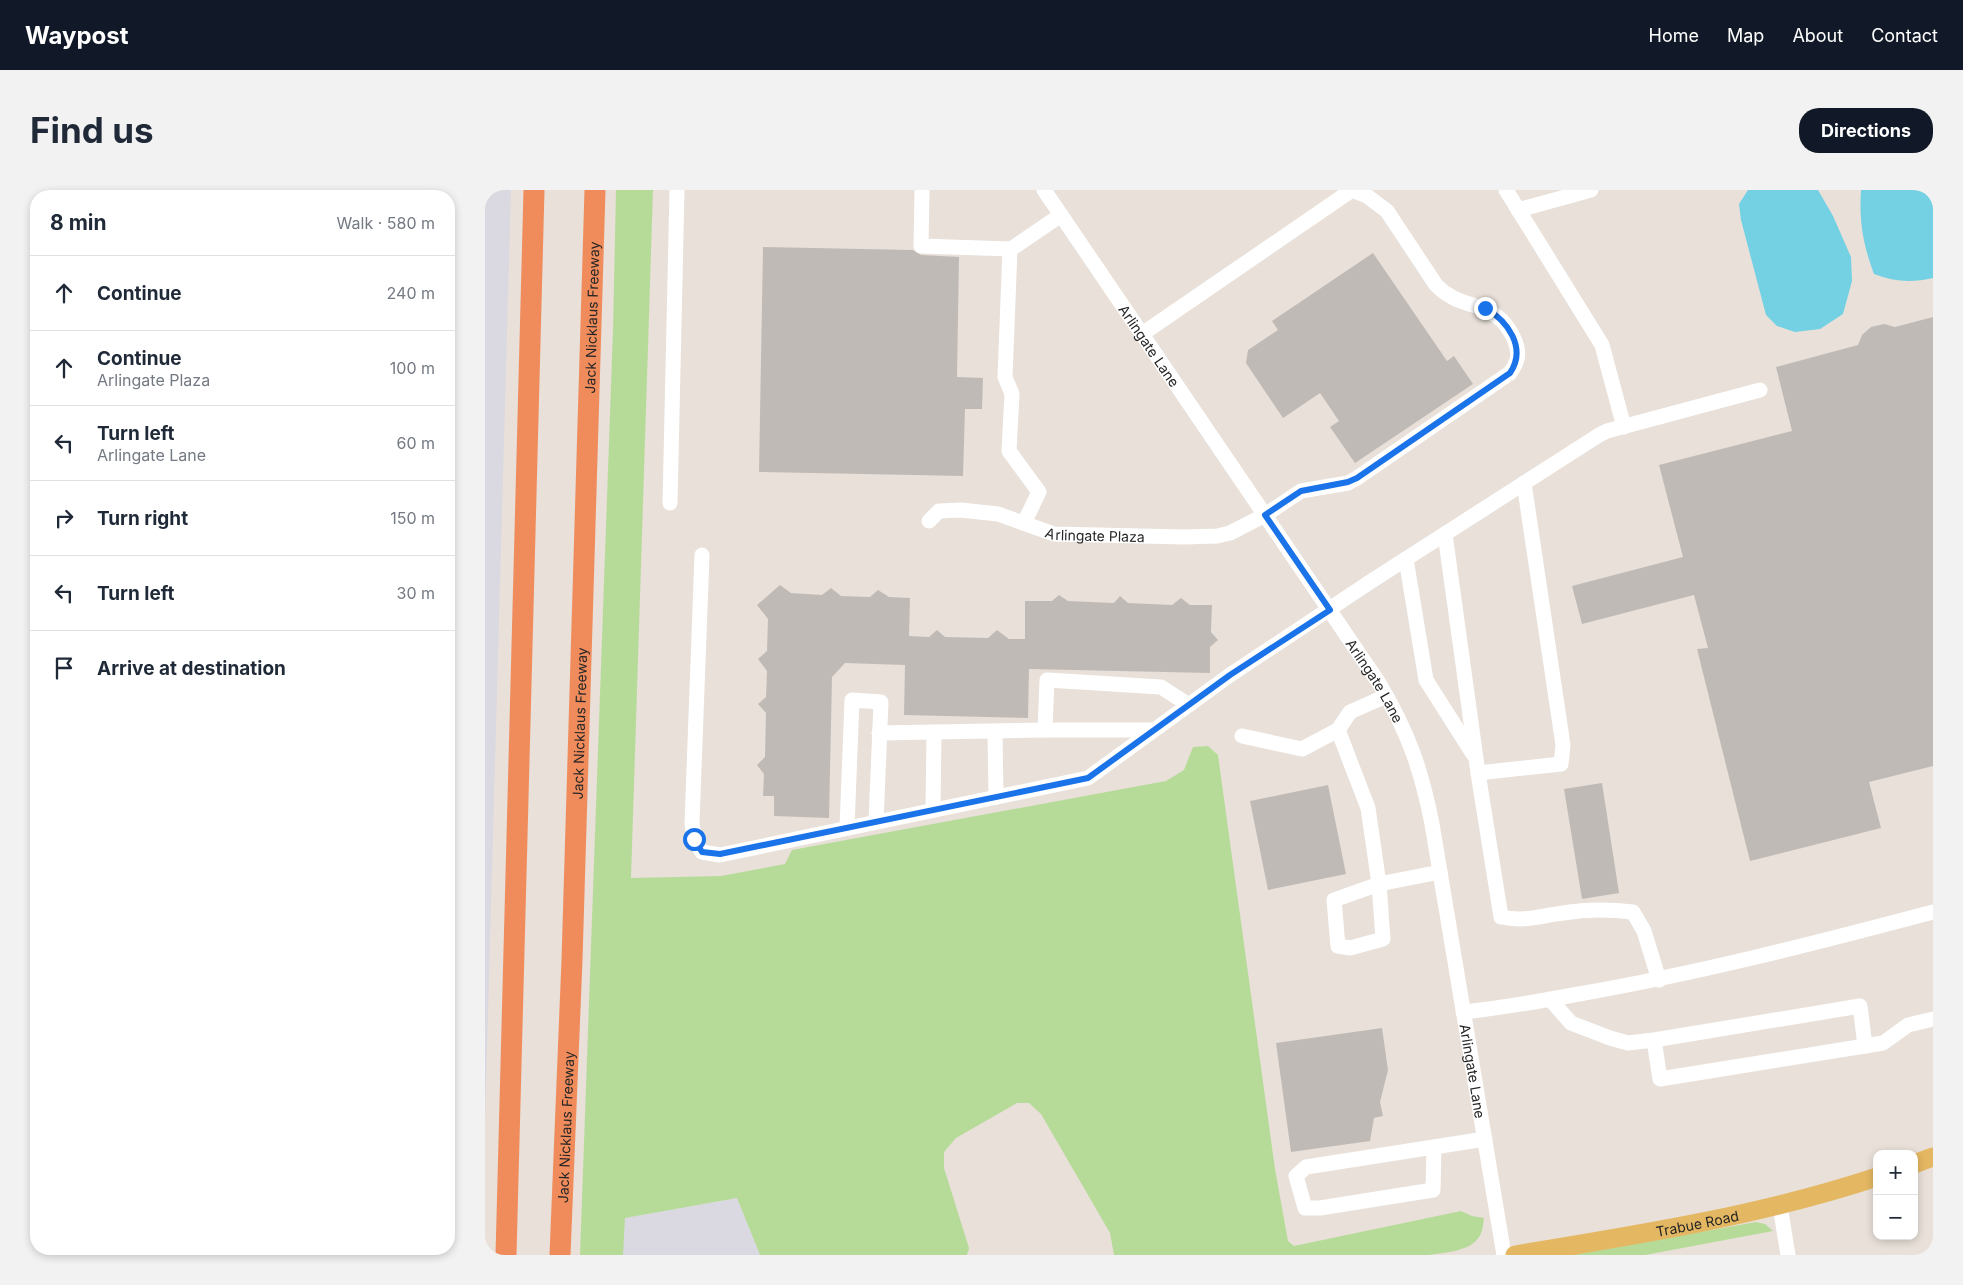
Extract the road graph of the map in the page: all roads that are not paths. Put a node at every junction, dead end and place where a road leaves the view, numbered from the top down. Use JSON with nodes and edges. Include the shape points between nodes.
{"nodes":[{"id":1,"x":534,"y":190,"type":"edge"},
{"id":2,"x":595,"y":190,"type":"edge"},
{"id":3,"x":677,"y":190,"type":"edge"},
{"id":4,"x":922,"y":190,"type":"edge"},
{"id":5,"x":1044,"y":190,"type":"edge"},
{"id":6,"x":1352,"y":190,"type":"edge"},
{"id":7,"x":1506,"y":190,"type":"edge"},
{"id":8,"x":1591,"y":190,"type":"edge"},
{"id":9,"x":1558,"y":194,"type":"edge"},
{"id":10,"x":1518,"y":210,"type":"junction"},
{"id":11,"x":1061,"y":215,"type":"junction"},
{"id":12,"x":1010,"y":249,"type":"junction"},
{"id":13,"x":1142,"y":334,"type":"junction"},
{"id":14,"x":1760,"y":390,"type":"dead end"},
{"id":15,"x":1624,"y":427,"type":"junction"},
{"id":16,"x":1524,"y":483,"type":"junction"},
{"id":17,"x":670,"y":504,"type":"dead end"},
{"id":18,"x":1265,"y":515,"type":"junction"},
{"id":19,"x":929,"y":521,"type":"dead end"},
{"id":20,"x":1024,"y":523,"type":"junction"},
{"id":21,"x":1445,"y":534,"type":"junction"},
{"id":22,"x":702,"y":555,"type":"dead end"},
{"id":23,"x":1406,"y":559,"type":"junction"},
{"id":24,"x":1330,"y":610,"type":"junction"},
{"id":25,"x":1386,"y":696,"type":"junction"},
{"id":26,"x":1189,"y":705,"type":"junction"},
{"id":27,"x":1045,"y":730,"type":"junction"},
{"id":28,"x":1153,"y":730,"type":"junction"},
{"id":29,"x":1338,"y":730,"type":"junction"},
{"id":30,"x":995,"y":731,"type":"junction"},
{"id":31,"x":934,"y":732,"type":"junction"},
{"id":32,"x":879,"y":734,"type":"junction"},
{"id":33,"x":1242,"y":736,"type":"dead end"},
{"id":34,"x":1475,"y":757,"type":"junction"},
{"id":35,"x":1478,"y":773,"type":"junction"},
{"id":36,"x":996,"y":797,"type":"junction"},
{"id":37,"x":933,"y":810,"type":"junction"},
{"id":38,"x":876,"y":822,"type":"junction"},
{"id":39,"x":847,"y":828,"type":"junction"},
{"id":40,"x":1440,"y":872,"type":"junction"},
{"id":41,"x":1379,"y":884,"type":"junction"},
{"id":42,"x":1933,"y":912,"type":"edge"},
{"id":43,"x":1659,"y":980,"type":"junction"},
{"id":44,"x":1550,"y":999,"type":"junction"},
{"id":45,"x":1463,"y":1012,"type":"junction"},
{"id":46,"x":1933,"y":1019,"type":"edge"},
{"id":47,"x":1654,"y":1040,"type":"junction"},
{"id":48,"x":1865,"y":1046,"type":"junction"},
{"id":49,"x":1485,"y":1138,"type":"junction"},
{"id":50,"x":1434,"y":1147,"type":"junction"},
{"id":51,"x":1933,"y":1157,"type":"edge"},
{"id":52,"x":1918,"y":1163,"type":"edge"},
{"id":53,"x":1873,"y":1179,"type":"edge"},
{"id":54,"x":1780,"y":1206,"type":"junction"},
{"id":55,"x":506,"y":1255,"type":"edge"},
{"id":56,"x":560,"y":1255,"type":"edge"},
{"id":57,"x":1504,"y":1255,"type":"edge"},
{"id":58,"x":1515,"y":1255,"type":"edge"},
{"id":59,"x":1788,"y":1255,"type":"edge"}],
"edges":[{"from":1,"to":55,"type":"highway"},
{"from":2,"to":56,"type":"highway","name":"Jack Nicklaus Freeway"},
{"from":3,"to":17,"type":"street"},
{"from":4,"to":12,"type":"street","via":[[921,246]]},
{"from":5,"to":11,"type":"street","name":"Arlingate Lane"},
{"from":6,"to":13,"type":"street"},
{"from":6,"to":18,"type":"street","name":"Arlingate Plaza","via":[[1372,198],[1387,211],[1442,292],[1485,308],[1505,324],[1517,348],[1516,365],[1510,373],[1357,478],[1301,491]]},
{"from":7,"to":10,"type":"street"},
{"from":8,"to":9,"type":"street"},
{"from":9,"to":10,"type":"street"},
{"from":10,"to":15,"type":"street","via":[[1602,345]]},
{"from":11,"to":12,"type":"street"},
{"from":11,"to":13,"type":"street","name":"Arlingate Lane"},
{"from":12,"to":20,"type":"street","via":[[1005,377],[1012,394],[1009,451],[1039,492]]},
{"from":13,"to":18,"type":"street","name":"Arlingate Lane"},
{"from":14,"to":15,"type":"street"},
{"from":15,"to":16,"type":"street","via":[[1599,435]]},
{"from":16,"to":21,"type":"street"},
{"from":16,"to":35,"type":"street","via":[[1563,745],[1561,764]]},
{"from":18,"to":20,"type":"street","name":"Arlingate Plaza","via":[[1230,533],[1200,537],[1054,534]]},
{"from":18,"to":24,"type":"street","name":"Arlingate Lane"},
{"from":19,"to":20,"type":"street","name":"Arlingate Plaza","via":[[939,511],[961,510],[998,514]]},
{"from":21,"to":23,"type":"street"},
{"from":21,"to":34,"type":"street"},
{"from":22,"to":39,"type":"street","via":[[692,814],[694,839],[702,852],[720,854]]},
{"from":23,"to":24,"type":"street"},
{"from":23,"to":34,"type":"street","via":[[1426,680]]},
{"from":24,"to":25,"type":"street","name":"Arlingate Lane"},
{"from":24,"to":26,"type":"street"},
{"from":25,"to":29,"type":"street","via":[[1350,712]]},
{"from":25,"to":40,"type":"street","name":"Arlingate Lane","via":[[1401,722],[1422,777]]},
{"from":26,"to":27,"type":"street","via":[[1161,687],[1047,680]]},
{"from":26,"to":28,"type":"street"},
{"from":27,"to":28,"type":"street"},
{"from":27,"to":30,"type":"street"},
{"from":28,"to":36,"type":"street","via":[[1088,778]]},
{"from":29,"to":33,"type":"street","via":[[1302,749]]},
{"from":29,"to":41,"type":"street","via":[[1368,808]]},
{"from":30,"to":31,"type":"street"},
{"from":30,"to":36,"type":"street"},
{"from":31,"to":32,"type":"street"},
{"from":31,"to":37,"type":"street"},
{"from":32,"to":38,"type":"street"},
{"from":32,"to":39,"type":"street","via":[[881,702],[852,700]]},
{"from":34,"to":35,"type":"street"},
{"from":35,"to":43,"type":"street","via":[[1501,917],[1517,920],[1593,910],[1633,912],[1644,931]]},
{"from":36,"to":37,"type":"street"},
{"from":37,"to":38,"type":"street"},
{"from":38,"to":39,"type":"street"},
{"from":40,"to":41,"type":"street"},
{"from":40,"to":45,"type":"street","name":"Arlingate Lane"},
{"from":41,"to":41,"type":"street","via":[[1334,900],[1338,946],[1350,948],[1383,939]]},
{"from":42,"to":43,"type":"street"},
{"from":43,"to":44,"type":"street"},
{"from":44,"to":45,"type":"street"},
{"from":44,"to":47,"type":"street","via":[[1571,1022],[1610,1038],[1628,1043]]},
{"from":45,"to":49,"type":"street","name":"Arlingate Lane"},
{"from":46,"to":48,"type":"street","via":[[1908,1025],[1883,1043]]},
{"from":47,"to":48,"type":"street","via":[[1660,1079]]},
{"from":47,"to":48,"type":"street","via":[[1860,1006]]},
{"from":49,"to":50,"type":"street"},
{"from":49,"to":57,"type":"street","name":"Arlingate Lane"},
{"from":50,"to":50,"type":"street","via":[[1306,1167],[1296,1176],[1305,1208],[1433,1190]]},
{"from":51,"to":52,"type":"main road"},
{"from":53,"to":54,"type":"main road","name":"Trabue Road"},
{"from":54,"to":58,"type":"main road","name":"Trabue Road"},
{"from":54,"to":59,"type":"street"}]}
